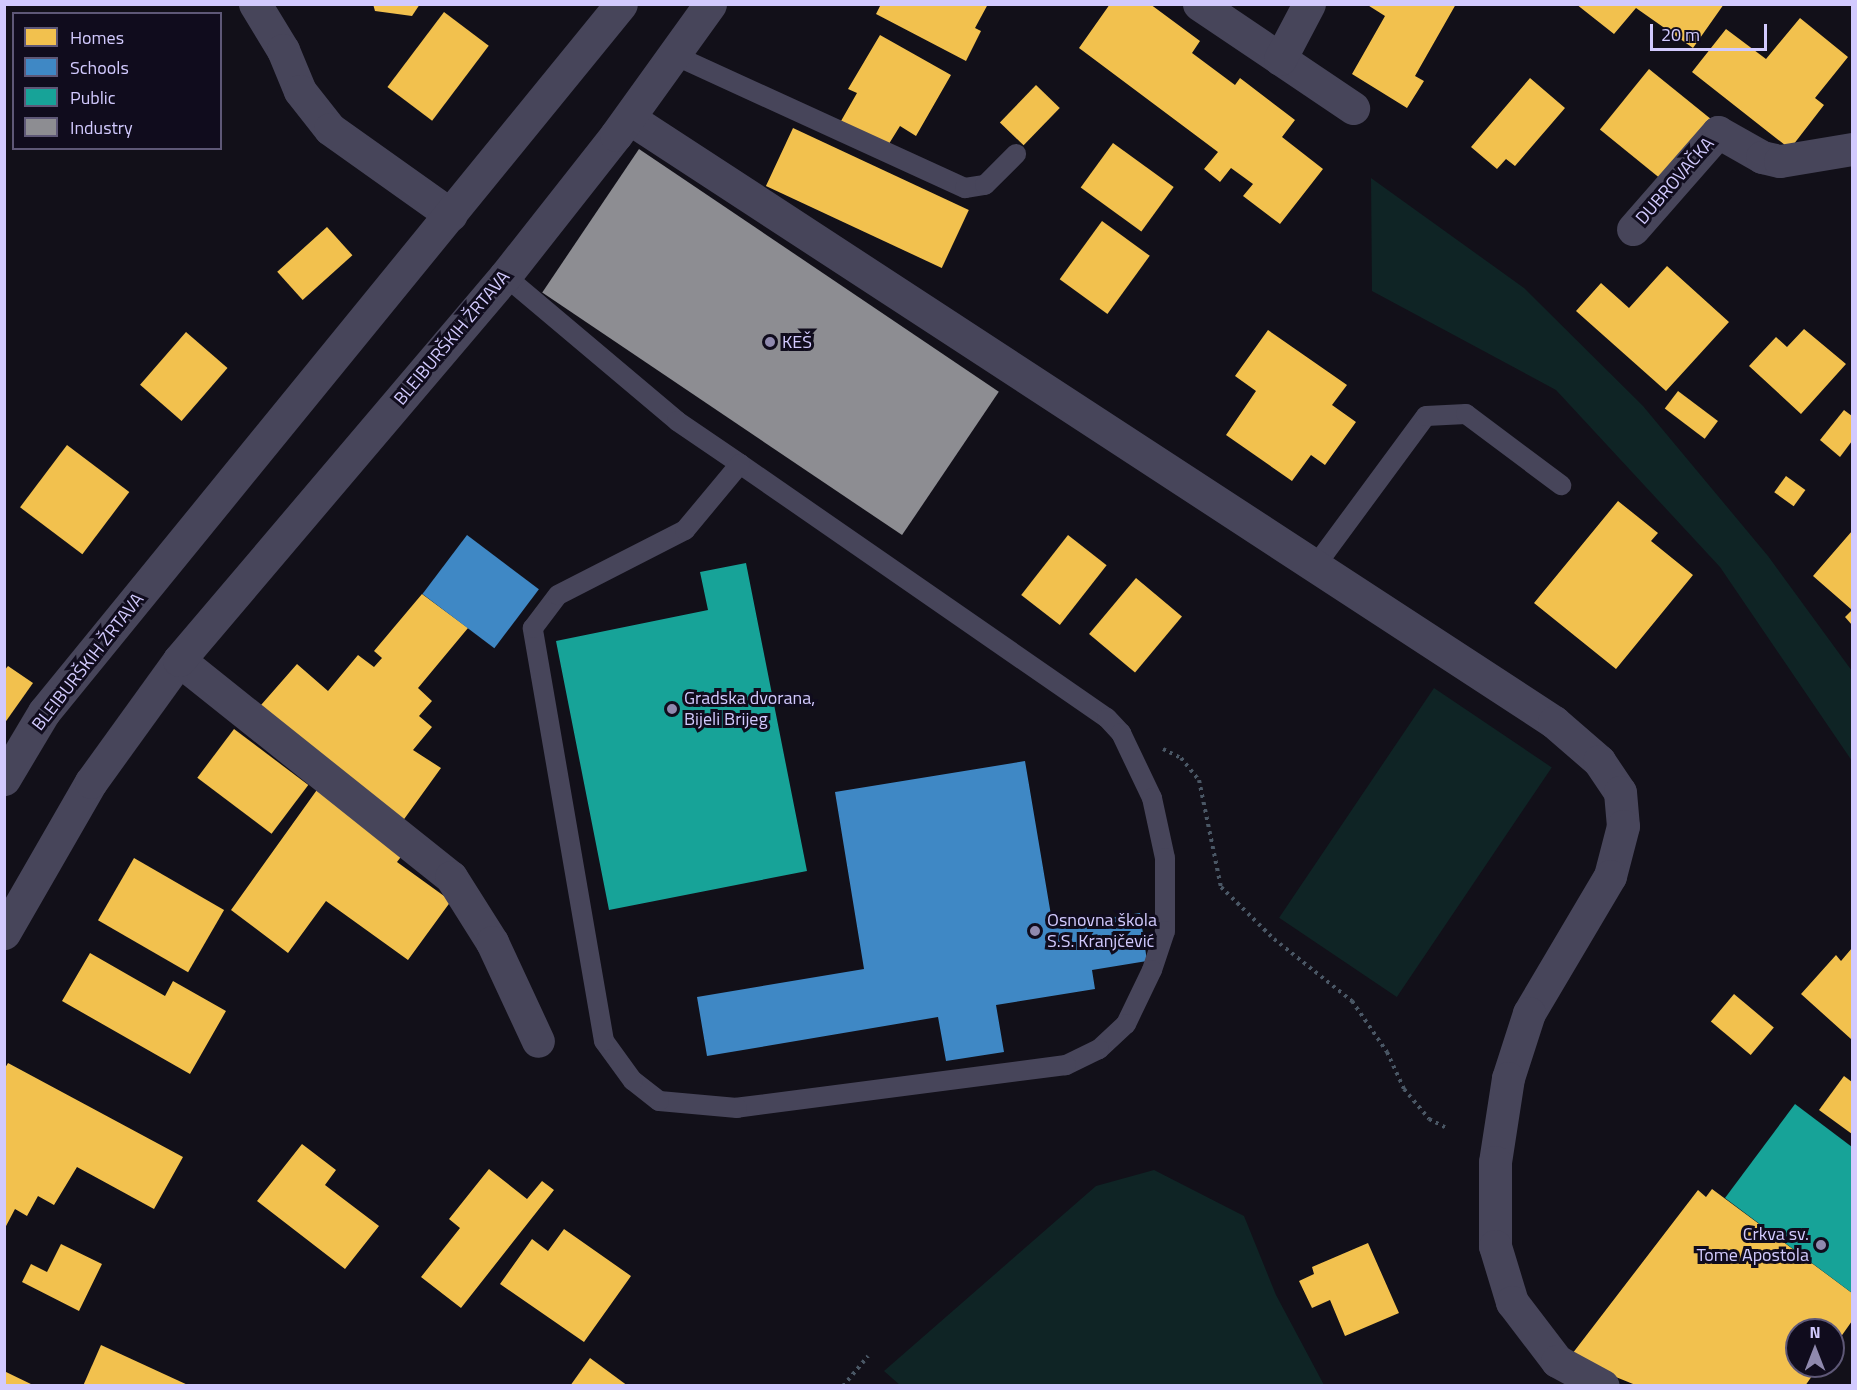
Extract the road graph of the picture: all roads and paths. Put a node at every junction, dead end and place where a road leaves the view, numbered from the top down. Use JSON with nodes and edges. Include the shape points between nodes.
{"nodes":[{"id":1,"x":255,"y":4,"type":"edge"},
{"id":2,"x":621,"y":4,"type":"edge"},
{"id":3,"x":711,"y":4,"type":"edge"},
{"id":4,"x":1199,"y":4,"type":"edge"},
{"id":5,"x":1309,"y":4,"type":"edge"},
{"id":6,"x":674,"y":55,"type":"junction"},
{"id":7,"x":1280,"y":59,"type":"junction"},
{"id":8,"x":1353,"y":108,"type":"dead end"},
{"id":9,"x":629,"y":118,"type":"junction"},
{"id":10,"x":1852,"y":150,"type":"edge"},
{"id":11,"x":1016,"y":154,"type":"dead end"},
{"id":12,"x":451,"y":215,"type":"junction"},
{"id":13,"x":1633,"y":229,"type":"dead end"},
{"id":14,"x":505,"y":276,"type":"junction"},
{"id":15,"x":740,"y":464,"type":"junction"},
{"id":16,"x":1561,"y":485,"type":"dead end"},
{"id":17,"x":1316,"y":565,"type":"junction"},
{"id":18,"x":179,"y":660,"type":"junction"},
{"id":19,"x":1120,"y":733,"type":"junction"},
{"id":20,"x":4,"y":779,"type":"edge"},
{"id":21,"x":4,"y":933,"type":"edge"},
{"id":22,"x":538,"y":1041,"type":"dead end"},
{"id":23,"x":1445,"y":1127,"type":"dead end"},
{"id":24,"x":868,"y":1356,"type":"dead end"},
{"id":25,"x":843,"y":1386,"type":"edge"},
{"id":26,"x":1603,"y":1386,"type":"edge"}],
"edges":[{"from":1,"to":12,"type":"street","via":[[283,50],[300,91],[322,120]]},
{"from":2,"to":12,"type":"street","name":"BLEIBURŠKIH ŽRTAVA"},
{"from":3,"to":6,"type":"street","name":"BLEIBURŠKIH ŽRTAVA"},
{"from":4,"to":7,"type":"street"},
{"from":5,"to":7,"type":"street"},
{"from":6,"to":9,"type":"street","name":"BLEIBURŠKIH ŽRTAVA"},
{"from":6,"to":11,"type":"lane","via":[[965,188],[985,185]]},
{"from":7,"to":8,"type":"street"},
{"from":9,"to":14,"type":"street","name":"BLEIBURŠKIH ŽRTAVA"},
{"from":9,"to":17,"type":"street"},
{"from":10,"to":13,"type":"street","name":"DUBROVAČKA","via":[[1780,161],[1762,157],[1718,132]]},
{"from":12,"to":20,"type":"street","name":"BLEIBURŠKIH ŽRTAVA","via":[[44,712]]},
{"from":14,"to":15,"type":"lane","via":[[677,421]]},
{"from":14,"to":18,"type":"street","name":"BLEIBURŠKIH ŽRTAVA"},
{"from":15,"to":19,"type":"lane","via":[[1107,718]]},
{"from":15,"to":19,"type":"lane","via":[[685,530],[558,595],[533,628],[604,1041],[633,1081],[659,1101],[737,1108],[1066,1065],[1099,1049],[1126,1024],[1152,970],[1165,931],[1165,858],[1152,798]]},
{"from":16,"to":17,"type":"lane","via":[[1466,414],[1426,416]]},
{"from":17,"to":26,"type":"street","via":[[1554,722],[1599,761],[1620,792],[1623,826],[1611,876],[1529,1013],[1508,1078],[1496,1162],[1495,1246],[1512,1302],[1557,1361]]},
{"from":18,"to":21,"type":"street","name":"BLEIBURŠKIH ŽRTAVA","via":[[91,782]]},
{"from":18,"to":22,"type":"street","via":[[451,877],[492,942]]},
{"from":19,"to":23,"type":"path","via":[[1181,758],[1199,780],[1221,887],[1274,939],[1352,1001],[1387,1052],[1404,1089],[1429,1119]]},
{"from":24,"to":25,"type":"path"}]}
